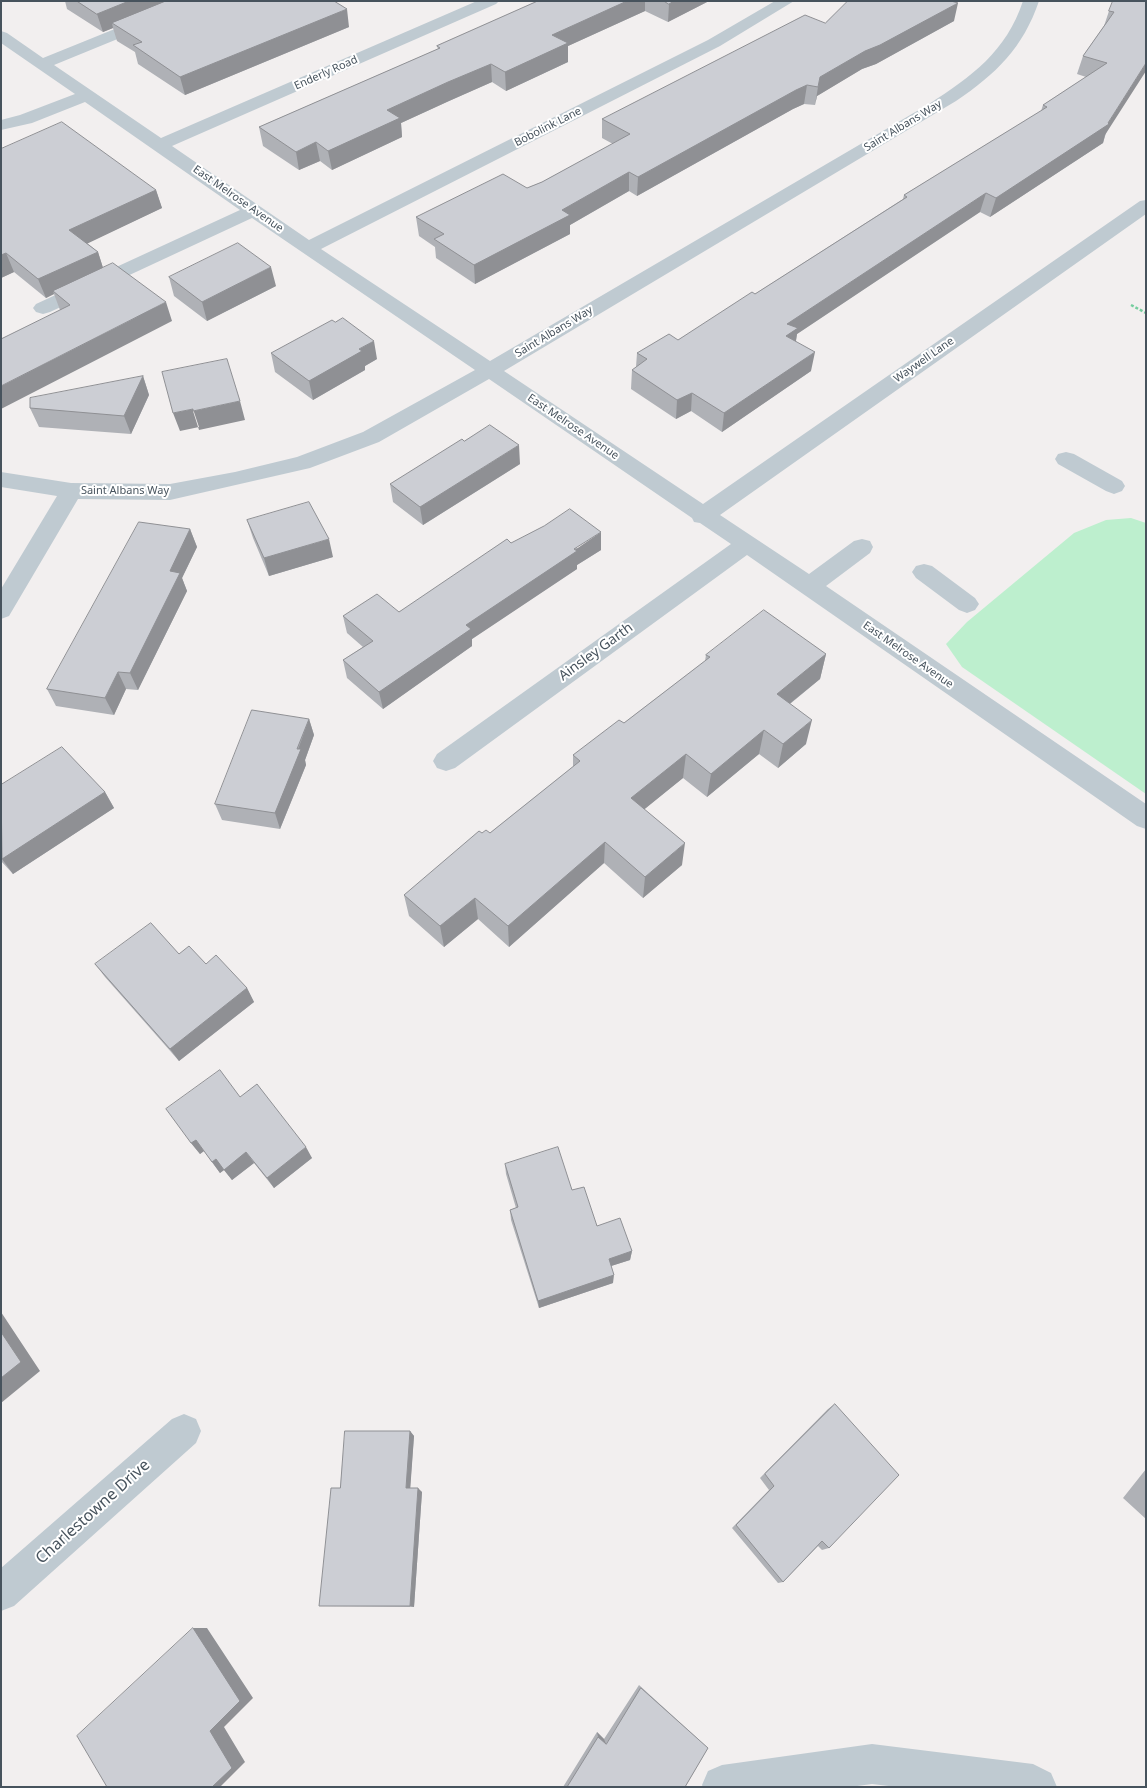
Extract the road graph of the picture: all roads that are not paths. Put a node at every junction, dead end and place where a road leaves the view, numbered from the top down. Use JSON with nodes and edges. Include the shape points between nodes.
{"nodes":[{"id":1,"x":198,"y":1,"type":"edge"},
{"id":2,"x":491,"y":1,"type":"edge"},
{"id":3,"x":786,"y":1,"type":"edge"},
{"id":4,"x":1031,"y":1,"type":"edge"},
{"id":5,"x":1,"y":36,"type":"edge"},
{"id":6,"x":42,"y":64,"type":"junction"},
{"id":7,"x":88,"y":95,"type":"junction"},
{"id":8,"x":1,"y":125,"type":"edge"},
{"id":9,"x":160,"y":146,"type":"junction"},
{"id":10,"x":1146,"y":205,"type":"edge"},
{"id":11,"x":254,"y":210,"type":"junction"},
{"id":12,"x":308,"y":248,"type":"junction"},
{"id":13,"x":43,"y":308,"type":"dead end"},
{"id":14,"x":490,"y":370,"type":"junction"},
{"id":15,"x":1066,"y":459,"type":"dead end"},
{"id":16,"x":1,"y":479,"type":"edge"},
{"id":17,"x":1114,"y":486,"type":"dead end"},
{"id":18,"x":72,"y":491,"type":"junction"},
{"id":19,"x":702,"y":516,"type":"junction"},
{"id":20,"x":747,"y":544,"type":"junction"},
{"id":21,"x":862,"y":547,"type":"dead end"},
{"id":22,"x":924,"y":572,"type":"dead end"},
{"id":23,"x":809,"y":586,"type":"junction"},
{"id":24,"x":967,"y":604,"type":"dead end"},
{"id":25,"x":1,"y":610,"type":"edge"},
{"id":26,"x":446,"y":761,"type":"dead end"},
{"id":27,"x":1146,"y":818,"type":"edge"},
{"id":28,"x":184,"y":1431,"type":"dead end"},
{"id":29,"x":1,"y":1593,"type":"edge"},
{"id":30,"x":722,"y":1785,"type":"dead end"},
{"id":31,"x":1037,"y":1787,"type":"edge"}],
"edges":[{"from":1,"to":6,"type":"street"},
{"from":2,"to":9,"type":"street","name":"Enderly Road"},
{"from":3,"to":12,"type":"street","name":"Bobolink Lane","via":[[714,43]]},
{"from":4,"to":14,"type":"street","name":"Saint Albans Way","via":[[1018,32],[1002,57],[972,84]]},
{"from":5,"to":6,"type":"street","name":"East Melrose Avenue"},
{"from":6,"to":7,"type":"street","name":"East Melrose Avenue"},
{"from":7,"to":8,"type":"street"},
{"from":7,"to":9,"type":"street","name":"East Melrose Avenue"},
{"from":9,"to":11,"type":"street","name":"East Melrose Avenue"},
{"from":10,"to":19,"type":"street","name":"Waywell Lane"},
{"from":11,"to":12,"type":"street","name":"East Melrose Avenue"},
{"from":11,"to":13,"type":"street"},
{"from":12,"to":14,"type":"street","name":"East Melrose Avenue"},
{"from":14,"to":18,"type":"street","name":"Saint Albans Way","via":[[372,437],[302,463],[170,492]]},
{"from":14,"to":19,"type":"street","name":"East Melrose Avenue"},
{"from":15,"to":17,"type":"street"},
{"from":16,"to":18,"type":"street","name":"Saint Albans Way"},
{"from":18,"to":25,"type":"street"},
{"from":19,"to":20,"type":"street","name":"East Melrose Avenue"},
{"from":20,"to":23,"type":"street","name":"East Melrose Avenue"},
{"from":20,"to":26,"type":"street","name":"Ainsley Garth"},
{"from":21,"to":23,"type":"street"},
{"from":22,"to":24,"type":"street"},
{"from":23,"to":27,"type":"street","name":"East Melrose Avenue"},
{"from":28,"to":29,"type":"street","name":"Charlestowne Drive"},
{"from":30,"to":31,"type":"street","via":[[872,1764]]}]}
